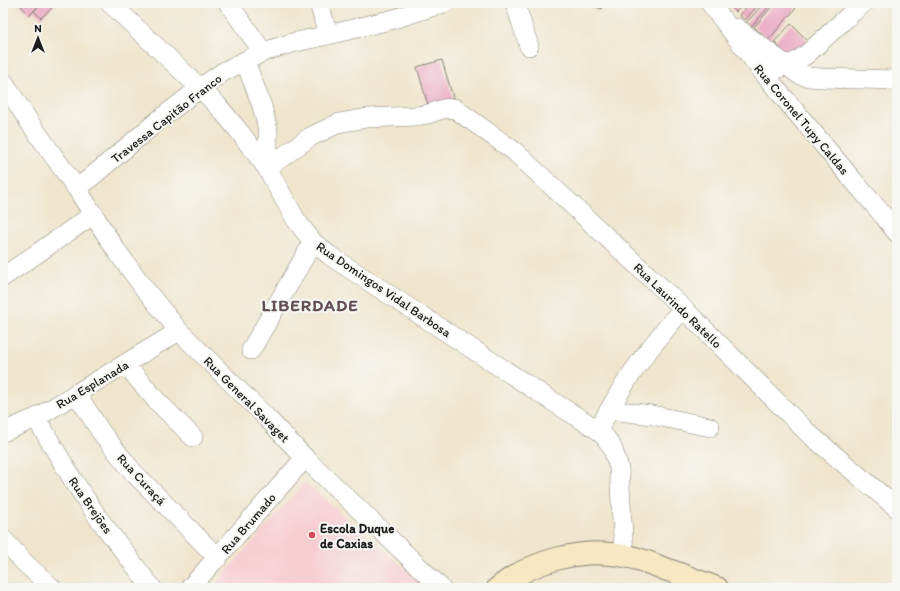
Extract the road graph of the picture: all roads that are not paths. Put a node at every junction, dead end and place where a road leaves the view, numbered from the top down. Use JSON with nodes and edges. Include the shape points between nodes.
{"nodes":[{"id":1,"x":110,"y":3,"type":"edge"},
{"id":2,"x":228,"y":3,"type":"edge"},
{"id":3,"x":320,"y":3,"type":"edge"},
{"id":4,"x":444,"y":3,"type":"edge"},
{"id":5,"x":515,"y":3,"type":"edge"},
{"id":6,"x":864,"y":3,"type":"edge"},
{"id":7,"x":713,"y":7,"type":"edge"},
{"id":8,"x":328,"y":35,"type":"junction"},
{"id":9,"x":529,"y":46,"type":"dead end"},
{"id":10,"x":263,"y":52,"type":"junction"},
{"id":11,"x":245,"y":61,"type":"junction"},
{"id":12,"x":786,"y":65,"type":"junction"},
{"id":13,"x":765,"y":75,"type":"junction"},
{"id":14,"x":3,"y":80,"type":"edge"},
{"id":15,"x":897,"y":80,"type":"edge"},
{"id":16,"x":200,"y":88,"type":"junction"},
{"id":17,"x":267,"y":168,"type":"junction"},
{"id":18,"x":77,"y":188,"type":"junction"},
{"id":19,"x":94,"y":214,"type":"junction"},
{"id":20,"x":897,"y":233,"type":"edge"},
{"id":21,"x":313,"y":242,"type":"junction"},
{"id":22,"x":3,"y":277,"type":"edge"},
{"id":23,"x":683,"y":308,"type":"junction"},
{"id":24,"x":179,"y":331,"type":"junction"},
{"id":25,"x":252,"y":350,"type":"dead end"},
{"id":26,"x":125,"y":364,"type":"junction"},
{"id":27,"x":76,"y":393,"type":"junction"},
{"id":28,"x":610,"y":410,"type":"junction"},
{"id":29,"x":36,"y":418,"type":"junction"},
{"id":30,"x":710,"y":427,"type":"dead end"},
{"id":31,"x":598,"y":430,"type":"junction"},
{"id":32,"x":3,"y":432,"type":"edge"},
{"id":33,"x":193,"y":437,"type":"dead end"},
{"id":34,"x":305,"y":458,"type":"junction"},
{"id":35,"x":897,"y":508,"type":"edge"},
{"id":36,"x":3,"y":539,"type":"edge"},
{"id":37,"x":624,"y":555,"type":"junction"},
{"id":38,"x":218,"y":558,"type":"junction"},
{"id":39,"x":52,"y":588,"type":"edge"},
{"id":40,"x":152,"y":588,"type":"edge"},
{"id":41,"x":190,"y":588,"type":"edge"},
{"id":42,"x":441,"y":588,"type":"edge"},
{"id":43,"x":498,"y":588,"type":"edge"},
{"id":44,"x":717,"y":588,"type":"edge"}],
"edges":[{"from":1,"to":16,"type":"street","name":"Rua Domingos Vidal Barbosa"},
{"from":2,"to":10,"type":"street"},
{"from":3,"to":8,"type":"street"},
{"from":4,"to":8,"type":"street","name":"Travessa Capitão Franco","via":[[394,19]]},
{"from":5,"to":9,"type":"street"},
{"from":6,"to":12,"type":"street","via":[[807,54]]},
{"from":7,"to":12,"type":"street"},
{"from":7,"to":13,"type":"street","name":"Rua Coronel Tupy Caldas"},
{"from":8,"to":10,"type":"street","name":"Travessa Capitão Franco"},
{"from":10,"to":11,"type":"street","name":"Travessa Capitão Franco"},
{"from":11,"to":16,"type":"street","name":"Travessa Capitão Franco"},
{"from":11,"to":17,"type":"street","via":[[268,130]]},
{"from":12,"to":13,"type":"street"},
{"from":12,"to":15,"type":"street","via":[[798,74],[809,77]]},
{"from":13,"to":20,"type":"street","name":"Rua Coronel Tupy Caldas"},
{"from":14,"to":18,"type":"street","name":"Rua General Savaget"},
{"from":16,"to":17,"type":"street","name":"Rua Domingos Vidal Barbosa","via":[[218,106]]},
{"from":16,"to":18,"type":"street","name":"Travessa Capitão Franco"},
{"from":17,"to":21,"type":"street","name":"Rua Domingos Vidal Barbosa","via":[[296,220]]},
{"from":17,"to":23,"type":"street","name":"Rua Laurindo Ratello","via":[[310,137],[340,123],[367,118],[417,116],[443,108],[454,108],[514,151]]},
{"from":18,"to":19,"type":"street","name":"Rua General Savaget"},
{"from":19,"to":22,"type":"street"},
{"from":19,"to":24,"type":"street","name":"Rua General Savaget","via":[[116,250]]},
{"from":21,"to":25,"type":"street"},
{"from":21,"to":31,"type":"street","name":"Rua Domingos Vidal Barbosa","via":[[356,273]]},
{"from":23,"to":28,"type":"street","via":[[650,348]]},
{"from":23,"to":35,"type":"street","name":"Rua Laurindo Ratello","via":[[808,433]]},
{"from":24,"to":26,"type":"street","name":"Rua Esplanada"},
{"from":24,"to":34,"type":"street","name":"Rua General Savaget"},
{"from":26,"to":27,"type":"street","name":"Rua Esplanada"},
{"from":26,"to":33,"type":"street"},
{"from":27,"to":29,"type":"street","name":"Rua Esplanada"},
{"from":27,"to":38,"type":"street","name":"Rua Curaçá","via":[[101,432],[133,472]]},
{"from":28,"to":30,"type":"street","via":[[652,415]]},
{"from":28,"to":31,"type":"street"},
{"from":29,"to":32,"type":"street","name":"Rua Esplanada"},
{"from":29,"to":40,"type":"street","name":"Rua Brejões","via":[[73,480]]},
{"from":31,"to":37,"type":"street","name":"Rua Domingos Vidal Barbosa","via":[[612,447],[619,468]]},
{"from":34,"to":38,"type":"street","name":"Rua Brumado"},
{"from":34,"to":42,"type":"street","name":"Rua General Savaget"},
{"from":36,"to":39,"type":"street"},
{"from":37,"to":43,"type":"main road","via":[[582,554],[544,562],[522,572]]},
{"from":37,"to":44,"type":"main road"},
{"from":38,"to":41,"type":"street","name":"Rua Brumado"}]}
